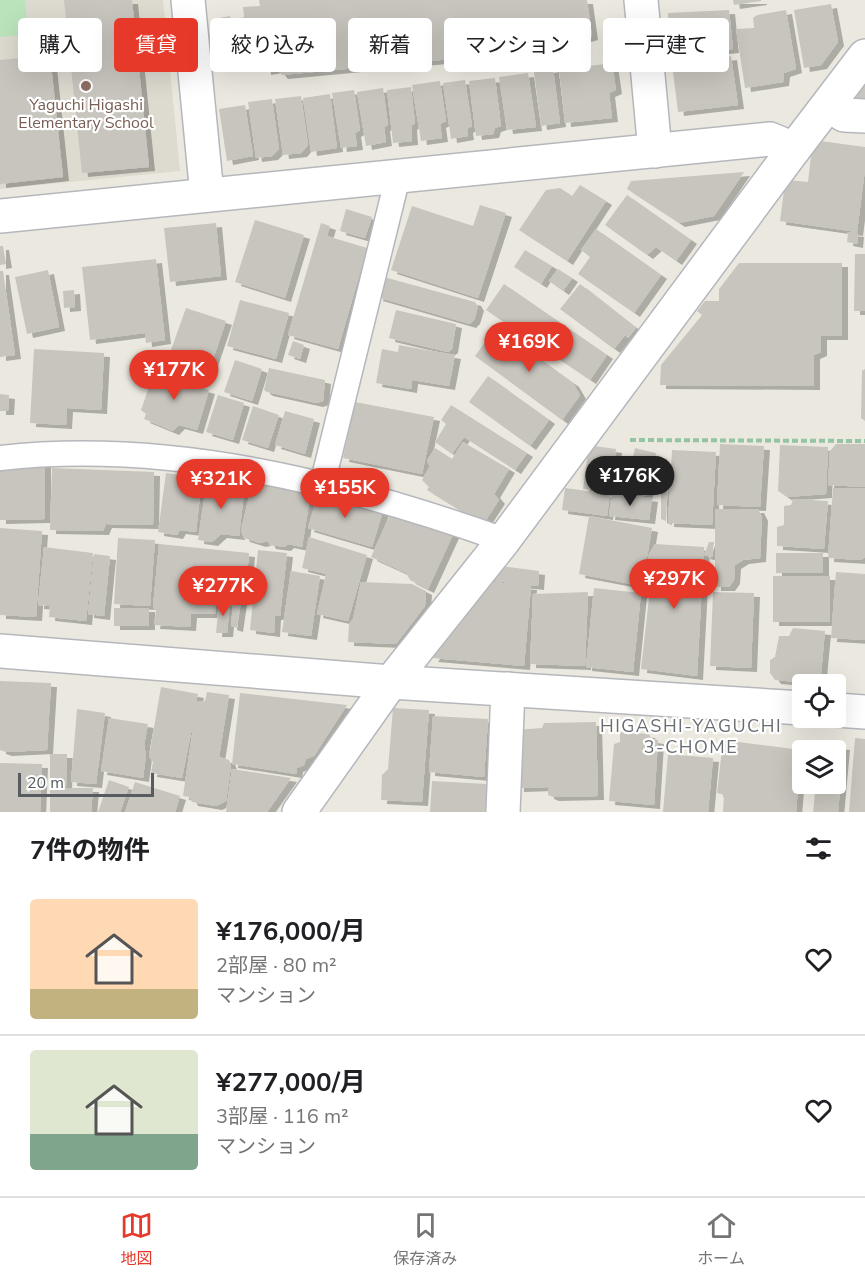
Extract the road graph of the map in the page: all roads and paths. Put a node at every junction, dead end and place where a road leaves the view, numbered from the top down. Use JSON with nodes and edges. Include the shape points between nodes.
{"nodes":[{"id":1,"x":188,"y":0,"type":"edge"},
{"id":2,"x":641,"y":0,"type":"edge"},
{"id":3,"x":865,"y":56,"type":"edge"},
{"id":4,"x":829,"y":105,"type":"junction"},
{"id":5,"x":865,"y":116,"type":"edge"},
{"id":6,"x":794,"y":148,"type":"junction"},
{"id":7,"x":655,"y":151,"type":"junction"},
{"id":8,"x":398,"y":177,"type":"junction"},
{"id":9,"x":207,"y":195,"type":"junction"},
{"id":10,"x":0,"y":216,"type":"edge"},
{"id":11,"x":578,"y":439,"type":"junction"},
{"id":12,"x":865,"y":441,"type":"edge"},
{"id":13,"x":0,"y":458,"type":"edge"},
{"id":14,"x":322,"y":485,"type":"junction"},
{"id":15,"x":504,"y":540,"type":"junction"},
{"id":16,"x":0,"y":651,"type":"edge"},
{"id":17,"x":391,"y":682,"type":"junction"},
{"id":18,"x":508,"y":689,"type":"junction"},
{"id":19,"x":792,"y":707,"type":"edge"},
{"id":20,"x":846,"y":711,"type":"edge"},
{"id":21,"x":865,"y":712,"type":"edge"},
{"id":22,"x":299,"y":812,"type":"edge"},
{"id":23,"x":503,"y":812,"type":"edge"}],
"edges":[{"from":1,"to":9,"type":"street"},
{"from":2,"to":7,"type":"street"},
{"from":3,"to":4,"type":"street"},
{"from":4,"to":5,"type":"street","via":[[844,115]]},
{"from":4,"to":6,"type":"street"},
{"from":6,"to":7,"type":"street","via":[[770,140]]},
{"from":6,"to":11,"type":"street"},
{"from":7,"to":8,"type":"street"},
{"from":8,"to":9,"type":"street"},
{"from":8,"to":14,"type":"lane"},
{"from":9,"to":10,"type":"street"},
{"from":11,"to":12,"type":"path"},
{"from":11,"to":15,"type":"street"},
{"from":13,"to":14,"type":"lane","via":[[136,455],[227,466]]},
{"from":14,"to":15,"type":"lane","via":[[359,493]]},
{"from":15,"to":17,"type":"street"},
{"from":16,"to":17,"type":"street"},
{"from":17,"to":18,"type":"street"},
{"from":17,"to":22,"type":"street"},
{"from":18,"to":19,"type":"street"},
{"from":18,"to":23,"type":"street"},
{"from":20,"to":21,"type":"street"}]}
